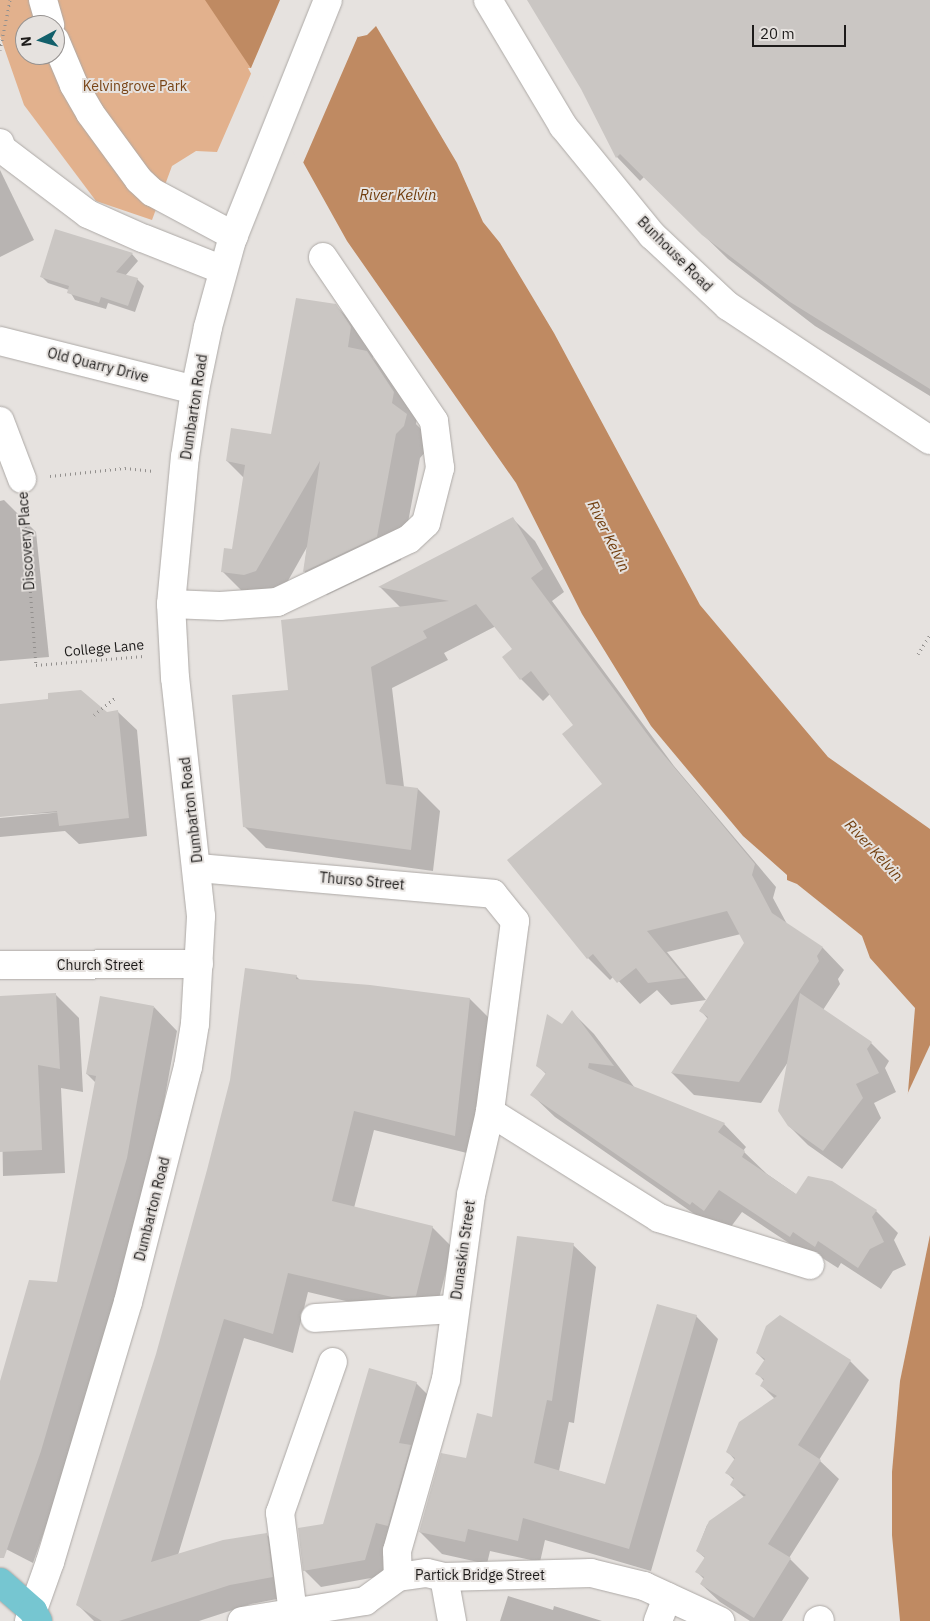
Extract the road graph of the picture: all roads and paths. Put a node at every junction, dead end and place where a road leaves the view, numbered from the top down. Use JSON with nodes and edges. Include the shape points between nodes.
{"nodes":[{"id":1,"x":10,"y":0,"type":"edge"},
{"id":2,"x":43,"y":0,"type":"edge"},
{"id":3,"x":328,"y":0,"type":"edge"},
{"id":4,"x":488,"y":0,"type":"edge"},
{"id":5,"x":47,"y":15,"type":"edge"},
{"id":6,"x":0,"y":50,"type":"edge"},
{"id":7,"x":65,"y":64,"type":"edge"},
{"id":8,"x":0,"y":143,"type":"edge"},
{"id":9,"x":234,"y":236,"type":"junction"},
{"id":10,"x":323,"y":257,"type":"dead end"},
{"id":11,"x":223,"y":270,"type":"junction"},
{"id":12,"x":0,"y":340,"type":"edge"},
{"id":13,"x":195,"y":390,"type":"junction"},
{"id":14,"x":0,"y":422,"type":"edge"},
{"id":15,"x":930,"y":440,"type":"edge"},
{"id":16,"x":183,"y":475,"type":"junction"},
{"id":17,"x":22,"y":479,"type":"junction"},
{"id":18,"x":171,"y":604,"type":"junction"},
{"id":19,"x":930,"y":635,"type":"edge"},
{"id":20,"x":173,"y":653,"type":"junction"},
{"id":21,"x":918,"y":654,"type":"dead end"},
{"id":22,"x":36,"y":665,"type":"joint"},
{"id":23,"x":115,"y":698,"type":"dead end"},
{"id":24,"x":94,"y":714,"type":"dead end"},
{"id":25,"x":198,"y":868,"type":"junction"},
{"id":26,"x":515,"y":920,"type":"joint"},
{"id":27,"x":199,"y":964,"type":"junction"},
{"id":28,"x":0,"y":965,"type":"edge"},
{"id":29,"x":490,"y":1112,"type":"junction"},
{"id":30,"x":810,"y":1265,"type":"dead end"},
{"id":31,"x":455,"y":1309,"type":"junction"},
{"id":32,"x":315,"y":1318,"type":"dead end"},
{"id":33,"x":333,"y":1362,"type":"dead end"},
{"id":34,"x":398,"y":1577,"type":"junction"},
{"id":35,"x":444,"y":1577,"type":"junction"},
{"id":36,"x":0,"y":1582,"type":"edge"},
{"id":37,"x":662,"y":1609,"type":"edge"},
{"id":38,"x":293,"y":1613,"type":"junction"},
{"id":39,"x":33,"y":1618,"type":"edge"},
{"id":40,"x":242,"y":1621,"type":"edge"},
{"id":41,"x":452,"y":1621,"type":"edge"},
{"id":42,"x":720,"y":1621,"type":"edge"}],
"edges":[{"from":1,"to":6,"type":"path"},
{"from":2,"to":5,"type":"street"},
{"from":3,"to":9,"type":"street","name":"Dumbarton Road"},
{"from":4,"to":15,"type":"street","name":"Bunhouse Road","via":[[563,126],[658,241],[728,306]]},
{"from":7,"to":9,"type":"street","via":[[90,113],[140,180],[152,192]]},
{"from":8,"to":11,"type":"street","via":[[2,149],[88,214]]},
{"from":9,"to":11,"type":"street","name":"Dumbarton Road"},
{"from":10,"to":18,"type":"street","via":[[434,421],[440,468],[426,523],[409,539],[277,602],[220,606]]},
{"from":11,"to":13,"type":"street","name":"Dumbarton Road"},
{"from":12,"to":13,"type":"street","name":"Old Quarry Drive"},
{"from":13,"to":16,"type":"street","name":"Dumbarton Road"},
{"from":14,"to":17,"type":"street","name":"Discovery Place"},
{"from":16,"to":17,"type":"path","via":[[125,468]]},
{"from":16,"to":18,"type":"street","name":"Dumbarton Road"},
{"from":17,"to":22,"type":"path","name":"Discovery Place"},
{"from":18,"to":20,"type":"street","name":"Dumbarton Road"},
{"from":19,"to":21,"type":"path"},
{"from":20,"to":22,"type":"path","name":"College Lane"},
{"from":20,"to":25,"type":"street","name":"Dumbarton Road"},
{"from":23,"to":24,"type":"path"},
{"from":25,"to":26,"type":"street","name":"Thurso Street","via":[[492,894]]},
{"from":25,"to":27,"type":"street","name":"Dumbarton Road"},
{"from":26,"to":29,"type":"street","name":"Dunaskin Street"},
{"from":27,"to":28,"type":"street","name":"Church Street"},
{"from":27,"to":39,"type":"street","name":"Dumbarton Road","via":[[188,1068],[128,1302]]},
{"from":29,"to":30,"type":"street","via":[[660,1218]]},
{"from":29,"to":31,"type":"street","name":"Dunaskin Street","via":[[474,1178]]},
{"from":31,"to":32,"type":"street"},
{"from":31,"to":34,"type":"street","name":"Dunaskin Street","via":[[446,1379],[397,1551]]},
{"from":33,"to":38,"type":"street","via":[[280,1513]]},
{"from":34,"to":35,"type":"street","name":"Partick Bridge Street","via":[[427,1573]]},
{"from":34,"to":38,"type":"street","name":"Partick Bridge Street","via":[[365,1601]]},
{"from":35,"to":37,"type":"street","name":"Partick Bridge Street","via":[[591,1573],[644,1586]]},
{"from":35,"to":41,"type":"street"},
{"from":36,"to":39,"type":"main road"},
{"from":37,"to":42,"type":"street","name":"Partick Bridge Street"},
{"from":38,"to":40,"type":"street","name":"Partick Bridge Street"}]}
